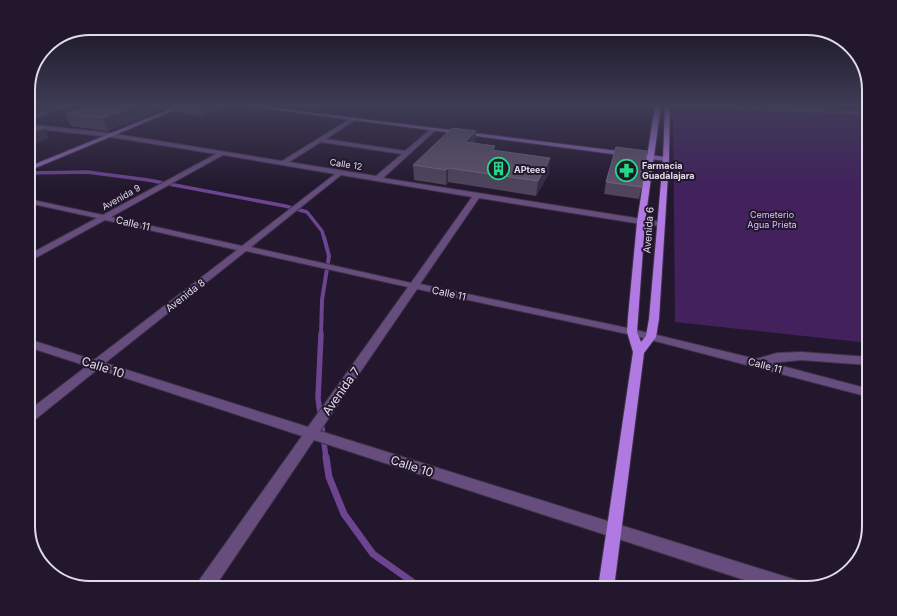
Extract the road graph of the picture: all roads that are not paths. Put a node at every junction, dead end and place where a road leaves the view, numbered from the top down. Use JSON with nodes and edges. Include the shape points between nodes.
{"nodes":[{"id":1,"x":99,"y":134,"type":"edge"},
{"id":2,"x":113,"y":134,"type":"edge"},
{"id":3,"x":330,"y":134,"type":"edge"},
{"id":4,"x":429,"y":134,"type":"edge"},
{"id":5,"x":471,"y":134,"type":"edge"},
{"id":6,"x":654,"y":134,"type":"edge"},
{"id":7,"x":667,"y":134,"type":"edge"},
{"id":8,"x":110,"y":135,"type":"junction"},
{"id":9,"x":320,"y":140,"type":"junction"},
{"id":10,"x":222,"y":153,"type":"junction"},
{"id":11,"x":407,"y":153,"type":"junction"},
{"id":12,"x":650,"y":157,"type":"junction"},
{"id":13,"x":666,"y":158,"type":"junction"},
{"id":14,"x":284,"y":163,"type":"junction"},
{"id":15,"x":35,"y":166,"type":"edge"},
{"id":16,"x":341,"y":172,"type":"junction"},
{"id":17,"x":378,"y":178,"type":"junction"},
{"id":18,"x":477,"y":195,"type":"junction"},
{"id":19,"x":35,"y":202,"type":"edge"},
{"id":20,"x":105,"y":217,"type":"junction"},
{"id":21,"x":641,"y":222,"type":"junction"},
{"id":22,"x":661,"y":224,"type":"junction"},
{"id":23,"x":244,"y":249,"type":"junction"},
{"id":24,"x":35,"y":255,"type":"edge"},
{"id":25,"x":414,"y":286,"type":"junction"},
{"id":26,"x":632,"y":332,"type":"junction"},
{"id":27,"x":651,"y":336,"type":"junction"},
{"id":28,"x":35,"y":345,"type":"edge"},
{"id":29,"x":639,"y":352,"type":"junction"},
{"id":30,"x":862,"y":360,"type":"edge"},
{"id":31,"x":757,"y":363,"type":"junction"},
{"id":32,"x":96,"y":365,"type":"junction"},
{"id":33,"x":862,"y":391,"type":"edge"},
{"id":34,"x":35,"y":413,"type":"edge"},
{"id":35,"x":312,"y":433,"type":"junction"},
{"id":36,"x":613,"y":531,"type":"junction"},
{"id":37,"x":209,"y":581,"type":"edge"},
{"id":38,"x":607,"y":581,"type":"edge"},
{"id":39,"x":774,"y":581,"type":"edge"}],
"edges":[{"from":1,"to":8,"type":"street","name":"Calle 12"},
{"from":2,"to":8,"type":"street"},
{"from":3,"to":9,"type":"street"},
{"from":4,"to":11,"type":"street"},
{"from":5,"to":12,"type":"street"},
{"from":6,"to":12,"type":"main road","name":"Avenida 6"},
{"from":7,"to":13,"type":"main road","name":"Avenida 6"},
{"from":8,"to":10,"type":"street","name":"Calle 12"},
{"from":8,"to":15,"type":"street"},
{"from":9,"to":11,"type":"street"},
{"from":9,"to":14,"type":"street"},
{"from":10,"to":14,"type":"street","name":"Calle 12"},
{"from":10,"to":20,"type":"street","name":"Avenida 9"},
{"from":11,"to":17,"type":"street"},
{"from":12,"to":13,"type":"street"},
{"from":12,"to":21,"type":"main road","name":"Avenida 6"},
{"from":13,"to":22,"type":"main road","name":"Avenida 6"},
{"from":14,"to":16,"type":"street","name":"Calle 12"},
{"from":16,"to":17,"type":"street","name":"Calle 12"},
{"from":16,"to":23,"type":"street","name":"Avenida 8"},
{"from":17,"to":18,"type":"street","name":"Calle 12"},
{"from":18,"to":21,"type":"street","name":"Calle 12"},
{"from":18,"to":25,"type":"street","name":"Avenida 7"},
{"from":19,"to":20,"type":"street","name":"Calle 11"},
{"from":20,"to":23,"type":"street","name":"Calle 11"},
{"from":20,"to":24,"type":"street","name":"Avenida 9"},
{"from":21,"to":22,"type":"street","name":"Calle 12"},
{"from":21,"to":26,"type":"main road","name":"Avenida 6"},
{"from":22,"to":27,"type":"main road","name":"Avenida 6"},
{"from":23,"to":25,"type":"street","name":"Calle 11"},
{"from":23,"to":32,"type":"street","name":"Avenida 8"},
{"from":25,"to":26,"type":"street","name":"Calle 11"},
{"from":25,"to":35,"type":"street","name":"Avenida 7"},
{"from":26,"to":27,"type":"street","name":"Calle 11"},
{"from":26,"to":29,"type":"main road","name":"Avenida 6"},
{"from":27,"to":29,"type":"main road","name":"Avenida 6"},
{"from":27,"to":31,"type":"street","name":"Calle 11"},
{"from":28,"to":32,"type":"street","name":"Calle 10"},
{"from":29,"to":36,"type":"main road","name":"Avenida 6"},
{"from":30,"to":31,"type":"street","via":[[777,356]]},
{"from":31,"to":33,"type":"street","name":"Calle 11"},
{"from":32,"to":34,"type":"street","name":"Avenida 8"},
{"from":32,"to":35,"type":"street","name":"Calle 10"},
{"from":35,"to":36,"type":"street","name":"Calle 10"},
{"from":35,"to":37,"type":"street","name":"Avenida 7"},
{"from":36,"to":38,"type":"main road","name":"Avenida 6"},
{"from":36,"to":39,"type":"street","name":"Calle 10"}]}
